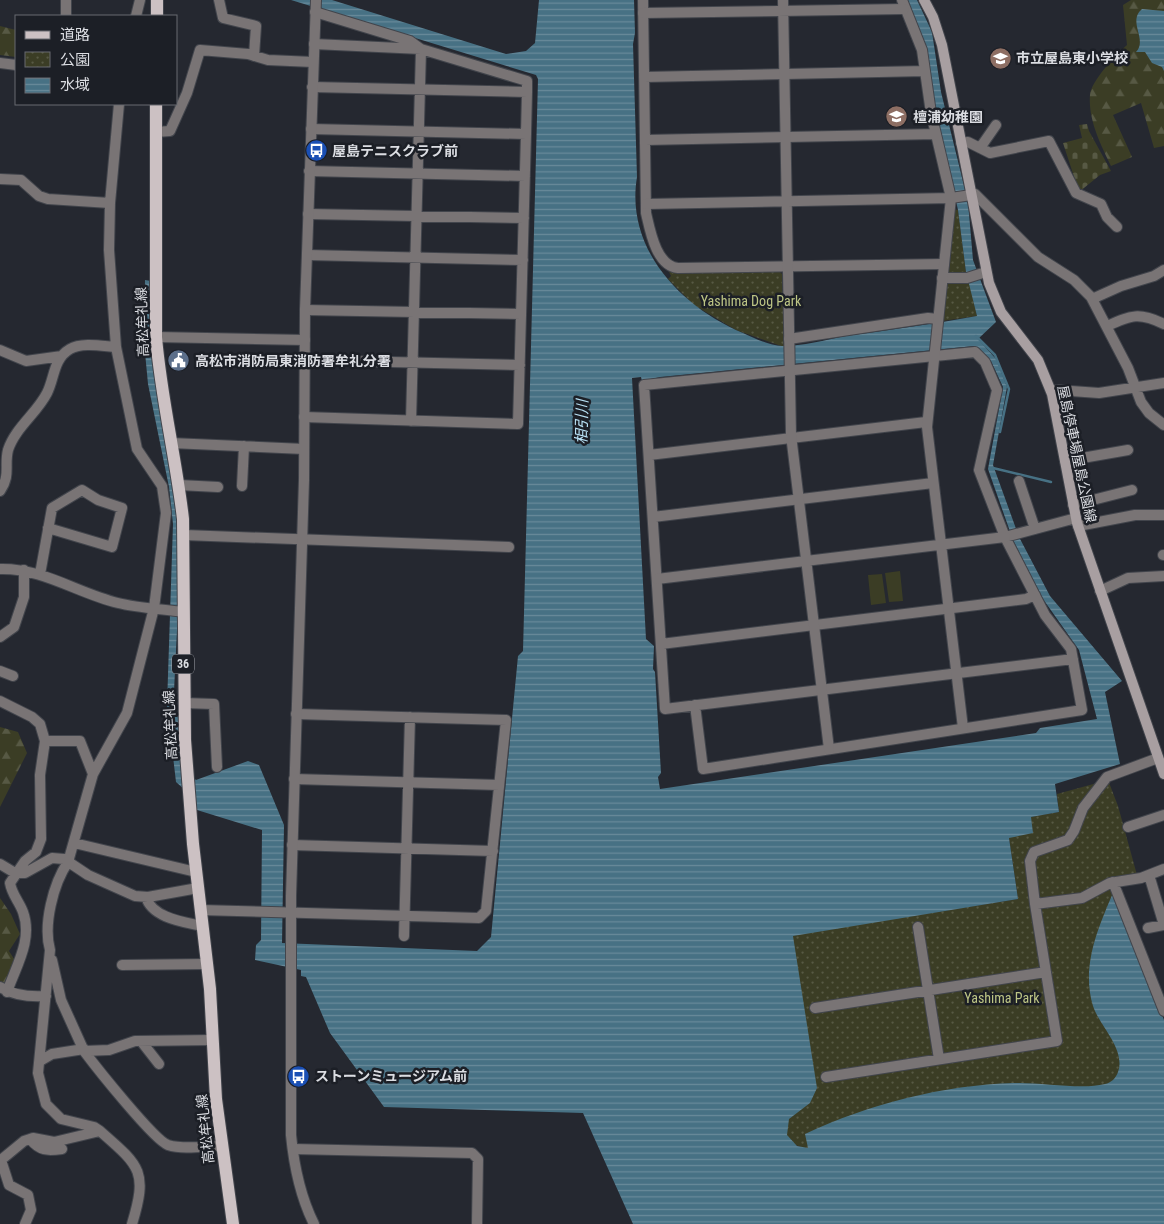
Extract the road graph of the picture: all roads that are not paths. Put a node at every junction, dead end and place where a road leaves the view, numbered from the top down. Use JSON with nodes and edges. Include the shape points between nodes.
{"nodes":[{"id":1,"x":66,"y":0,"type":"edge"},
{"id":2,"x":140,"y":0,"type":"edge"},
{"id":3,"x":157,"y":0,"type":"edge"},
{"id":4,"x":219,"y":0,"type":"edge"},
{"id":5,"x":643,"y":0,"type":"edge"},
{"id":6,"x":783,"y":0,"type":"edge"},
{"id":7,"x":924,"y":0,"type":"edge"},
{"id":8,"x":903,"y":4,"type":"edge"},
{"id":9,"x":316,"y":7,"type":"edge"},
{"id":10,"x":783,"y":11,"type":"junction"},
{"id":11,"x":643,"y":13,"type":"junction"},
{"id":12,"x":66,"y":15,"type":"edge"},
{"id":13,"x":136,"y":15,"type":"edge"},
{"id":14,"x":157,"y":15,"type":"edge"},
{"id":15,"x":314,"y":44,"type":"junction"},
{"id":16,"x":422,"y":49,"type":"junction"},
{"id":17,"x":254,"y":56,"type":"junction"},
{"id":18,"x":313,"y":62,"type":"junction"},
{"id":19,"x":0,"y":63,"type":"edge"},
{"id":20,"x":15,"y":65,"type":"edge"},
{"id":21,"x":925,"y":71,"type":"junction"},
{"id":22,"x":784,"y":74,"type":"junction"},
{"id":23,"x":644,"y":77,"type":"junction"},
{"id":24,"x":312,"y":87,"type":"junction"},
{"id":25,"x":421,"y":90,"type":"junction"},
{"id":26,"x":527,"y":92,"type":"junction"},
{"id":27,"x":119,"y":105,"type":"edge"},
{"id":28,"x":156,"y":105,"type":"edge"},
{"id":29,"x":996,"y":125,"type":"dead end"},
{"id":30,"x":311,"y":129,"type":"junction"},
{"id":31,"x":420,"y":131,"type":"junction"},
{"id":32,"x":156,"y":132,"type":"junction"},
{"id":33,"x":526,"y":134,"type":"junction"},
{"id":34,"x":936,"y":134,"type":"junction"},
{"id":35,"x":785,"y":138,"type":"junction"},
{"id":36,"x":645,"y":140,"type":"junction"},
{"id":37,"x":961,"y":143,"type":"junction"},
{"id":38,"x":980,"y":148,"type":"junction"},
{"id":39,"x":310,"y":171,"type":"junction"},
{"id":40,"x":419,"y":174,"type":"junction"},
{"id":41,"x":525,"y":176,"type":"junction"},
{"id":42,"x":0,"y":179,"type":"edge"},
{"id":43,"x":970,"y":195,"type":"junction"},
{"id":44,"x":951,"y":198,"type":"junction"},
{"id":45,"x":786,"y":201,"type":"junction"},
{"id":46,"x":110,"y":203,"type":"junction"},
{"id":47,"x":646,"y":204,"type":"junction"},
{"id":48,"x":308,"y":214,"type":"junction"},
{"id":49,"x":417,"y":216,"type":"junction"},
{"id":50,"x":524,"y":218,"type":"junction"},
{"id":51,"x":1117,"y":227,"type":"dead end"},
{"id":52,"x":307,"y":255,"type":"junction"},
{"id":53,"x":416,"y":258,"type":"junction"},
{"id":54,"x":523,"y":260,"type":"junction"},
{"id":55,"x":944,"y":264,"type":"junction"},
{"id":56,"x":788,"y":266,"type":"junction"},
{"id":57,"x":1164,"y":270,"type":"edge"},
{"id":58,"x":982,"y":273,"type":"junction"},
{"id":59,"x":942,"y":278,"type":"junction"},
{"id":60,"x":1092,"y":299,"type":"junction"},
{"id":61,"x":305,"y":310,"type":"junction"},
{"id":62,"x":416,"y":312,"type":"junction"},
{"id":63,"x":521,"y":314,"type":"junction"},
{"id":64,"x":937,"y":321,"type":"junction"},
{"id":65,"x":1164,"y":324,"type":"edge"},
{"id":66,"x":1107,"y":326,"type":"junction"},
{"id":67,"x":156,"y":337,"type":"junction"},
{"id":68,"x":305,"y":340,"type":"junction"},
{"id":69,"x":789,"y":341,"type":"junction"},
{"id":70,"x":116,"y":347,"type":"junction"},
{"id":71,"x":0,"y":350,"type":"edge"},
{"id":72,"x":934,"y":353,"type":"junction"},
{"id":73,"x":62,"y":356,"type":"junction"},
{"id":74,"x":305,"y":360,"type":"junction"},
{"id":75,"x":414,"y":363,"type":"junction"},
{"id":76,"x":520,"y":365,"type":"junction"},
{"id":77,"x":789,"y":368,"type":"junction"},
{"id":78,"x":1164,"y":383,"type":"edge"},
{"id":79,"x":1135,"y":387,"type":"junction"},
{"id":80,"x":1052,"y":392,"type":"junction"},
{"id":81,"x":304,"y":417,"type":"junction"},
{"id":82,"x":411,"y":421,"type":"junction"},
{"id":83,"x":926,"y":422,"type":"junction"},
{"id":84,"x":1164,"y":425,"type":"edge"},
{"id":85,"x":791,"y":438,"type":"junction"},
{"id":86,"x":171,"y":443,"type":"junction"},
{"id":87,"x":244,"y":446,"type":"junction"},
{"id":88,"x":304,"y":449,"type":"junction"},
{"id":89,"x":1128,"y":450,"type":"dead end"},
{"id":90,"x":649,"y":455,"type":"junction"},
{"id":91,"x":1065,"y":461,"type":"junction"},
{"id":92,"x":1019,"y":481,"type":"dead end"},
{"id":93,"x":933,"y":483,"type":"junction"},
{"id":94,"x":179,"y":485,"type":"junction"},
{"id":95,"x":242,"y":486,"type":"dead end"},
{"id":96,"x":218,"y":487,"type":"dead end"},
{"id":97,"x":1132,"y":490,"type":"dead end"},
{"id":98,"x":0,"y":491,"type":"edge"},
{"id":99,"x":798,"y":499,"type":"junction"},
{"id":100,"x":1073,"y":504,"type":"junction"},
{"id":101,"x":1164,"y":515,"type":"edge"},
{"id":102,"x":653,"y":517,"type":"junction"},
{"id":103,"x":1077,"y":522,"type":"junction"},
{"id":104,"x":48,"y":528,"type":"junction"},
{"id":105,"x":1035,"y":529,"type":"junction"},
{"id":106,"x":184,"y":535,"type":"junction"},
{"id":107,"x":1008,"y":536,"type":"junction"},
{"id":108,"x":302,"y":540,"type":"junction"},
{"id":109,"x":941,"y":545,"type":"junction"},
{"id":110,"x":509,"y":547,"type":"dead end"},
{"id":111,"x":806,"y":561,"type":"junction"},
{"id":112,"x":0,"y":569,"type":"edge"},
{"id":113,"x":24,"y":570,"type":"junction"},
{"id":114,"x":40,"y":574,"type":"junction"},
{"id":115,"x":1164,"y":576,"type":"edge"},
{"id":116,"x":656,"y":580,"type":"junction"},
{"id":117,"x":1100,"y":592,"type":"junction"},
{"id":118,"x":1035,"y":595,"type":"junction"},
{"id":119,"x":154,"y":608,"type":"junction"},
{"id":120,"x":949,"y":608,"type":"junction"},
{"id":121,"x":183,"y":612,"type":"junction"},
{"id":122,"x":813,"y":625,"type":"junction"},
{"id":123,"x":0,"y":637,"type":"edge"},
{"id":124,"x":661,"y":644,"type":"junction"},
{"id":125,"x":1073,"y":659,"type":"junction"},
{"id":126,"x":0,"y":671,"type":"edge"},
{"id":127,"x":957,"y":673,"type":"junction"},
{"id":128,"x":13,"y":676,"type":"dead end"},
{"id":129,"x":822,"y":690,"type":"junction"},
{"id":130,"x":0,"y":701,"type":"edge"},
{"id":131,"x":184,"y":703,"type":"junction"},
{"id":132,"x":696,"y":705,"type":"junction"},
{"id":133,"x":296,"y":714,"type":"junction"},
{"id":134,"x":410,"y":717,"type":"junction"},
{"id":135,"x":964,"y":728,"type":"junction"},
{"id":136,"x":45,"y":741,"type":"junction"},
{"id":137,"x":829,"y":749,"type":"junction"},
{"id":138,"x":1159,"y":751,"type":"edge"},
{"id":139,"x":217,"y":767,"type":"dead end"},
{"id":140,"x":93,"y":774,"type":"junction"},
{"id":141,"x":1164,"y":774,"type":"edge"},
{"id":142,"x":294,"y":779,"type":"junction"},
{"id":143,"x":408,"y":782,"type":"junction"},
{"id":144,"x":500,"y":786,"type":"junction"},
{"id":145,"x":1164,"y":815,"type":"edge"},
{"id":146,"x":1128,"y":827,"type":"dead end"},
{"id":147,"x":74,"y":843,"type":"junction"},
{"id":148,"x":292,"y":845,"type":"junction"},
{"id":149,"x":407,"y":849,"type":"junction"},
{"id":150,"x":492,"y":851,"type":"junction"},
{"id":151,"x":68,"y":862,"type":"junction"},
{"id":152,"x":0,"y":864,"type":"edge"},
{"id":153,"x":1164,"y":869,"type":"edge"},
{"id":154,"x":196,"y":872,"type":"junction"},
{"id":155,"x":15,"y":873,"type":"junction"},
{"id":156,"x":1149,"y":875,"type":"junction"},
{"id":157,"x":1113,"y":882,"type":"junction"},
{"id":158,"x":198,"y":888,"type":"junction"},
{"id":159,"x":146,"y":897,"type":"junction"},
{"id":160,"x":1035,"y":904,"type":"junction"},
{"id":161,"x":200,"y":910,"type":"junction"},
{"id":162,"x":288,"y":912,"type":"junction"},
{"id":163,"x":405,"y":916,"type":"junction"},
{"id":164,"x":1164,"y":925,"type":"edge"},
{"id":165,"x":202,"y":926,"type":"junction"},
{"id":166,"x":918,"y":927,"type":"dead end"},
{"id":167,"x":1148,"y":928,"type":"dead end"},
{"id":168,"x":404,"y":936,"type":"dead end"},
{"id":169,"x":50,"y":950,"type":"junction"},
{"id":170,"x":207,"y":964,"type":"junction"},
{"id":171,"x":122,"y":965,"type":"dead end"},
{"id":172,"x":1046,"y":972,"type":"junction"},
{"id":173,"x":4,"y":989,"type":"edge"},
{"id":174,"x":928,"y":990,"type":"junction"},
{"id":175,"x":46,"y":996,"type":"junction"},
{"id":176,"x":815,"y":1008,"type":"dead end"},
{"id":177,"x":1164,"y":1011,"type":"edge"},
{"id":178,"x":213,"y":1040,"type":"junction"},
{"id":179,"x":141,"y":1041,"type":"junction"},
{"id":180,"x":84,"y":1050,"type":"junction"},
{"id":181,"x":938,"y":1059,"type":"junction"},
{"id":182,"x":40,"y":1061,"type":"junction"},
{"id":183,"x":159,"y":1064,"type":"dead end"},
{"id":184,"x":826,"y":1077,"type":"dead end"},
{"id":185,"x":100,"y":1131,"type":"junction"},
{"id":186,"x":30,"y":1139,"type":"junction"},
{"id":187,"x":221,"y":1146,"type":"junction"},
{"id":188,"x":62,"y":1149,"type":"dead end"},
{"id":189,"x":292,"y":1149,"type":"junction"},
{"id":190,"x":25,"y":1224,"type":"edge"},
{"id":191,"x":132,"y":1224,"type":"edge"},
{"id":192,"x":233,"y":1224,"type":"edge"},
{"id":193,"x":314,"y":1224,"type":"edge"},
{"id":194,"x":477,"y":1224,"type":"edge"}],
"edges":[{"from":1,"to":12,"type":"street"},
{"from":2,"to":13,"type":"street"},
{"from":3,"to":14,"type":"main road"},
{"from":4,"to":17,"type":"street","via":[[223,18],[256,26]]},
{"from":5,"to":11,"type":"street"},
{"from":6,"to":10,"type":"street"},
{"from":7,"to":37,"type":"main road","name":"屋島停車場屋島公園線","via":[[939,35]]},
{"from":8,"to":10,"type":"street"},
{"from":8,"to":21,"type":"street","via":[[920,45]]},
{"from":9,"to":15,"type":"street"},
{"from":9,"to":16,"type":"street","via":[[410,41]]},
{"from":10,"to":11,"type":"street"},
{"from":10,"to":22,"type":"street"},
{"from":11,"to":23,"type":"street"},
{"from":15,"to":16,"type":"street"},
{"from":15,"to":18,"type":"street"},
{"from":16,"to":25,"type":"street"},
{"from":16,"to":26,"type":"street","via":[[527,81]]},
{"from":17,"to":18,"type":"street","via":[[268,60]]},
{"from":17,"to":32,"type":"street","via":[[200,50],[187,93],[170,131]]},
{"from":18,"to":24,"type":"street"},
{"from":19,"to":20,"type":"street"},
{"from":21,"to":22,"type":"street"},
{"from":21,"to":34,"type":"street"},
{"from":22,"to":23,"type":"street"},
{"from":22,"to":35,"type":"street"},
{"from":23,"to":36,"type":"street"},
{"from":24,"to":25,"type":"street"},
{"from":24,"to":30,"type":"street"},
{"from":25,"to":26,"type":"street"},
{"from":25,"to":31,"type":"street"},
{"from":26,"to":33,"type":"street"},
{"from":27,"to":46,"type":"street"},
{"from":28,"to":32,"type":"main road","name":"高松牟礼線","number":"36"},
{"from":29,"to":38,"type":"street"},
{"from":30,"to":31,"type":"street"},
{"from":30,"to":39,"type":"street"},
{"from":31,"to":33,"type":"street"},
{"from":31,"to":40,"type":"street"},
{"from":32,"to":67,"type":"main road","name":"高松牟礼線","number":"36"},
{"from":33,"to":41,"type":"street"},
{"from":34,"to":35,"type":"street"},
{"from":34,"to":44,"type":"street"},
{"from":35,"to":36,"type":"street"},
{"from":35,"to":45,"type":"street"},
{"from":36,"to":47,"type":"street"},
{"from":37,"to":38,"type":"street","via":[[968,142]]},
{"from":37,"to":43,"type":"main road","name":"屋島停車場屋島公園線"},
{"from":38,"to":51,"type":"street","via":[[990,153],[1049,142],[1076,194],[1101,204]]},
{"from":39,"to":40,"type":"street"},
{"from":39,"to":48,"type":"street"},
{"from":40,"to":41,"type":"street"},
{"from":40,"to":49,"type":"street"},
{"from":41,"to":50,"type":"street"},
{"from":42,"to":46,"type":"street","via":[[21,180],[39,196],[48,199]]},
{"from":43,"to":44,"type":"street"},
{"from":43,"to":58,"type":"main road","name":"屋島停車場屋島公園線"},
{"from":43,"to":60,"type":"street","via":[[976,194],[1038,257],[1074,280]]},
{"from":44,"to":45,"type":"street"},
{"from":44,"to":55,"type":"street"},
{"from":45,"to":47,"type":"street"},
{"from":45,"to":56,"type":"street"},
{"from":46,"to":70,"type":"street","via":[[109,250]]},
{"from":47,"to":56,"type":"street","via":[[652,242],[673,268]]},
{"from":48,"to":49,"type":"street"},
{"from":48,"to":52,"type":"street"},
{"from":49,"to":50,"type":"street"},
{"from":49,"to":53,"type":"street"},
{"from":50,"to":54,"type":"street"},
{"from":52,"to":53,"type":"street"},
{"from":52,"to":61,"type":"street"},
{"from":53,"to":54,"type":"street"},
{"from":53,"to":62,"type":"street"},
{"from":54,"to":63,"type":"street"},
{"from":55,"to":56,"type":"street"},
{"from":55,"to":59,"type":"street"},
{"from":56,"to":69,"type":"street"},
{"from":57,"to":60,"type":"street"},
{"from":58,"to":59,"type":"street","via":[[967,278]]},
{"from":58,"to":80,"type":"main road","name":"屋島停車場屋島公園線","via":[[999,307],[1038,360]]},
{"from":59,"to":64,"type":"street"},
{"from":60,"to":66,"type":"street"},
{"from":61,"to":62,"type":"street"},
{"from":61,"to":68,"type":"street"},
{"from":62,"to":63,"type":"street"},
{"from":62,"to":75,"type":"street"},
{"from":63,"to":76,"type":"street"},
{"from":64,"to":69,"type":"street","via":[[928,318]]},
{"from":64,"to":72,"type":"street"},
{"from":65,"to":66,"type":"street","via":[[1139,315]]},
{"from":66,"to":79,"type":"street"},
{"from":67,"to":68,"type":"street"},
{"from":67,"to":86,"type":"main road","name":"高松牟礼線","number":"36"},
{"from":68,"to":74,"type":"street"},
{"from":69,"to":77,"type":"street"},
{"from":70,"to":73,"type":"street","via":[[71,348]]},
{"from":70,"to":119,"type":"street","via":[[137,449],[155,473],[165,498]]},
{"from":71,"to":73,"type":"street","via":[[26,361]]},
{"from":72,"to":77,"type":"street"},
{"from":72,"to":83,"type":"street"},
{"from":72,"to":107,"type":"street","via":[[975,352],[985,362],[997,390],[979,470]]},
{"from":73,"to":98,"type":"street","via":[[48,392],[8,451],[8,476]]},
{"from":74,"to":75,"type":"street"},
{"from":74,"to":81,"type":"street"},
{"from":75,"to":76,"type":"street"},
{"from":75,"to":82,"type":"street"},
{"from":76,"to":82,"type":"street","via":[[518,424]]},
{"from":77,"to":85,"type":"street"},
{"from":77,"to":90,"type":"street","via":[[644,385]]},
{"from":78,"to":79,"type":"street"},
{"from":79,"to":80,"type":"street","via":[[1099,392]]},
{"from":79,"to":84,"type":"street","via":[[1145,408]]},
{"from":80,"to":91,"type":"main road","name":"屋島停車場屋島公園線"},
{"from":81,"to":82,"type":"street"},
{"from":81,"to":88,"type":"street"},
{"from":83,"to":85,"type":"street"},
{"from":83,"to":93,"type":"street"},
{"from":85,"to":90,"type":"street"},
{"from":85,"to":99,"type":"street"},
{"from":86,"to":87,"type":"street"},
{"from":86,"to":94,"type":"main road","name":"高松牟礼線","number":"36"},
{"from":87,"to":88,"type":"street"},
{"from":87,"to":95,"type":"street"},
{"from":88,"to":108,"type":"street"},
{"from":89,"to":91,"type":"street"},
{"from":90,"to":102,"type":"street"},
{"from":91,"to":100,"type":"main road","name":"屋島停車場屋島公園線"},
{"from":92,"to":105,"type":"street","via":[[1029,495]]},
{"from":93,"to":99,"type":"street"},
{"from":93,"to":109,"type":"street"},
{"from":94,"to":96,"type":"street"},
{"from":94,"to":106,"type":"main road","name":"高松牟礼線","number":"36"},
{"from":97,"to":100,"type":"street"},
{"from":99,"to":102,"type":"street"},
{"from":99,"to":111,"type":"street"},
{"from":100,"to":103,"type":"main road","name":"屋島停車場屋島公園線"},
{"from":101,"to":103,"type":"street"},
{"from":102,"to":116,"type":"street"},
{"from":103,"to":105,"type":"street"},
{"from":103,"to":117,"type":"main road","name":"屋島停車場屋島公園線"},
{"from":104,"to":104,"type":"street","via":[[52,508],[82,490],[98,500],[122,508],[112,547]]},
{"from":104,"to":114,"type":"street"},
{"from":105,"to":107,"type":"street"},
{"from":106,"to":108,"type":"street"},
{"from":106,"to":121,"type":"main road","name":"高松牟礼線","number":"36"},
{"from":107,"to":109,"type":"street"},
{"from":107,"to":118,"type":"street"},
{"from":108,"to":110,"type":"street"},
{"from":108,"to":133,"type":"street"},
{"from":109,"to":111,"type":"street"},
{"from":109,"to":120,"type":"street"},
{"from":111,"to":116,"type":"street"},
{"from":111,"to":122,"type":"street"},
{"from":112,"to":113,"type":"street"},
{"from":113,"to":114,"type":"street"},
{"from":113,"to":123,"type":"street","via":[[24,597],[14,627]]},
{"from":114,"to":119,"type":"street","via":[[118,603]]},
{"from":115,"to":117,"type":"street","via":[[1128,578]]},
{"from":116,"to":124,"type":"street"},
{"from":117,"to":138,"type":"main road","name":"屋島停車場屋島公園線"},
{"from":118,"to":120,"type":"street","via":[[1026,599]]},
{"from":118,"to":125,"type":"street","via":[[1048,620],[1071,649]]},
{"from":119,"to":121,"type":"street"},
{"from":119,"to":140,"type":"street","via":[[127,713]]},
{"from":120,"to":122,"type":"street"},
{"from":120,"to":127,"type":"street"},
{"from":121,"to":131,"type":"main road","name":"高松牟礼線","number":"36"},
{"from":122,"to":124,"type":"street"},
{"from":122,"to":129,"type":"street"},
{"from":124,"to":132,"type":"street","via":[[665,709]]},
{"from":125,"to":127,"type":"street"},
{"from":125,"to":135,"type":"street","via":[[1082,710]]},
{"from":126,"to":128,"type":"street"},
{"from":127,"to":129,"type":"street"},
{"from":127,"to":135,"type":"street"},
{"from":129,"to":132,"type":"street"},
{"from":129,"to":137,"type":"street"},
{"from":130,"to":136,"type":"street","via":[[40,724]]},
{"from":131,"to":139,"type":"street","via":[[214,704]]},
{"from":131,"to":154,"type":"main road","name":"高松牟礼線","number":"36"},
{"from":132,"to":137,"type":"street","via":[[703,769]]},
{"from":133,"to":134,"type":"street"},
{"from":133,"to":142,"type":"street"},
{"from":134,"to":143,"type":"street"},
{"from":134,"to":144,"type":"street","via":[[506,720]]},
{"from":135,"to":137,"type":"street"},
{"from":136,"to":140,"type":"street","via":[[80,741]]},
{"from":136,"to":155,"type":"street","via":[[40,775],[41,839],[36,852]]},
{"from":138,"to":141,"type":"main road","name":"屋島停車場屋島公園線"},
{"from":138,"to":160,"type":"street","via":[[1107,777],[1083,808],[1068,840],[1034,852],[1030,861]]},
{"from":140,"to":147,"type":"street"},
{"from":142,"to":143,"type":"street"},
{"from":142,"to":148,"type":"street"},
{"from":143,"to":144,"type":"street"},
{"from":143,"to":149,"type":"street"},
{"from":144,"to":150,"type":"street"},
{"from":145,"to":146,"type":"street"},
{"from":147,"to":151,"type":"street"},
{"from":147,"to":154,"type":"street"},
{"from":148,"to":149,"type":"street"},
{"from":148,"to":162,"type":"street"},
{"from":149,"to":150,"type":"street"},
{"from":149,"to":163,"type":"street"},
{"from":150,"to":163,"type":"street","via":[[486,911],[479,918]]},
{"from":151,"to":155,"type":"street","via":[[52,858],[25,873]]},
{"from":151,"to":159,"type":"street","via":[[120,890]]},
{"from":151,"to":169,"type":"street","via":[[61,872],[52,906],[46,937]]},
{"from":152,"to":155,"type":"street"},
{"from":153,"to":156,"type":"street"},
{"from":154,"to":158,"type":"main road","name":"高松牟礼線","number":"36"},
{"from":155,"to":173,"type":"street","via":[[11,889],[26,928],[20,962]]},
{"from":156,"to":157,"type":"street"},
{"from":156,"to":164,"type":"street"},
{"from":157,"to":160,"type":"street","via":[[1082,898]]},
{"from":157,"to":177,"type":"street"},
{"from":158,"to":159,"type":"street"},
{"from":158,"to":161,"type":"main road","name":"高松牟礼線","number":"36"},
{"from":159,"to":165,"type":"street","via":[[147,902],[160,913],[177,921]]},
{"from":160,"to":172,"type":"street"},
{"from":161,"to":162,"type":"street"},
{"from":161,"to":165,"type":"main road","name":"高松牟礼線","number":"36"},
{"from":162,"to":163,"type":"street"},
{"from":162,"to":189,"type":"street"},
{"from":163,"to":168,"type":"street"},
{"from":164,"to":167,"type":"street"},
{"from":165,"to":170,"type":"main road","name":"高松牟礼線","number":"36"},
{"from":166,"to":174,"type":"street"},
{"from":169,"to":175,"type":"street"},
{"from":169,"to":180,"type":"street","via":[[61,1000]]},
{"from":170,"to":171,"type":"street"},
{"from":170,"to":178,"type":"main road","name":"高松牟礼線","number":"36"},
{"from":172,"to":174,"type":"street"},
{"from":172,"to":181,"type":"street","via":[[1057,1041]]},
{"from":173,"to":175,"type":"street","via":[[34,997]]},
{"from":174,"to":176,"type":"street"},
{"from":174,"to":181,"type":"street"},
{"from":175,"to":182,"type":"street"},
{"from":178,"to":179,"type":"street"},
{"from":178,"to":187,"type":"main road","name":"高松牟礼線","number":"36"},
{"from":179,"to":180,"type":"street","via":[[109,1050]]},
{"from":179,"to":183,"type":"street"},
{"from":180,"to":182,"type":"street","via":[[52,1054]]},
{"from":180,"to":187,"type":"street","via":[[165,1144],[176,1147]]},
{"from":181,"to":184,"type":"street"},
{"from":182,"to":185,"type":"street","via":[[38,1073],[46,1104],[52,1113]]},
{"from":185,"to":186,"type":"street","via":[[54,1142]]},
{"from":185,"to":191,"type":"street","via":[[140,1172],[141,1188]]},
{"from":186,"to":188,"type":"street","via":[[45,1151]]},
{"from":186,"to":190,"type":"street","via":[[24,1140],[1,1160],[9,1185],[28,1195],[31,1210]]},
{"from":187,"to":192,"type":"main road","name":"高松牟礼線","number":"36"},
{"from":189,"to":193,"type":"street","via":[[301,1193]]},
{"from":189,"to":194,"type":"street","via":[[472,1153],[478,1159]]}]}
